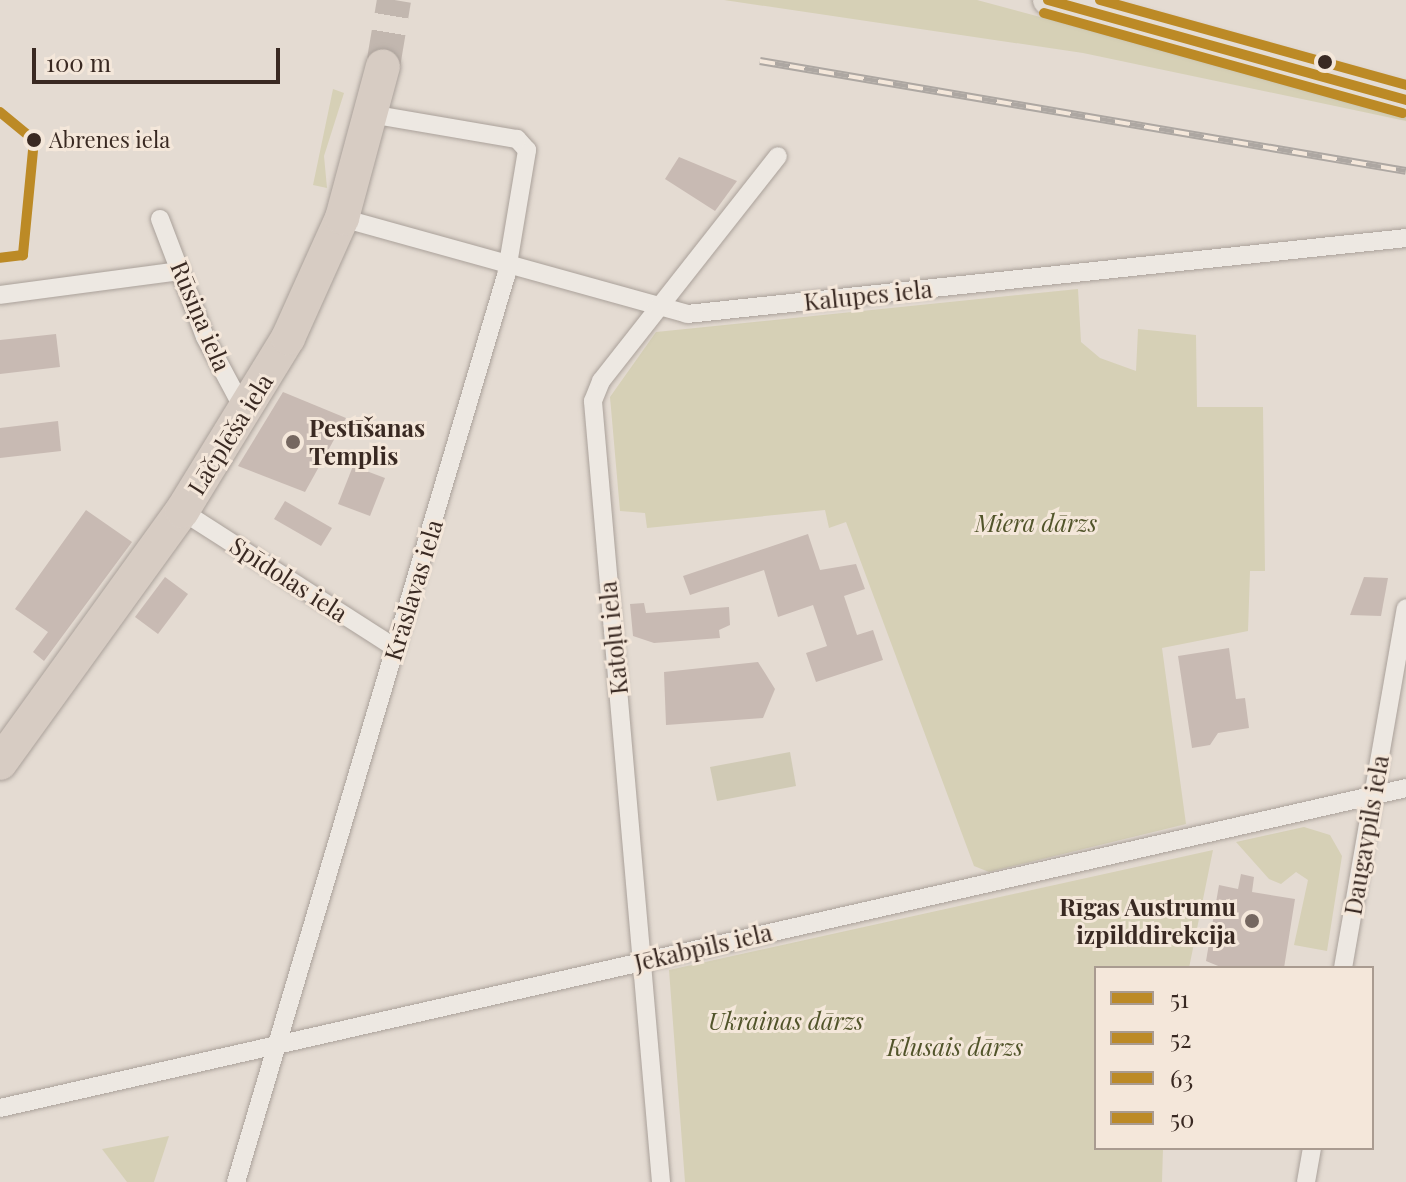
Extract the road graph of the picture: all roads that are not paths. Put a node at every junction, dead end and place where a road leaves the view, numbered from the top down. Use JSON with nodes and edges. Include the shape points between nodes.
{"nodes":[{"id":1,"x":1048,"y":0,"type":"edge"},
{"id":2,"x":383,"y":66,"type":"tunnel mouth"},
{"id":3,"x":1406,"y":100,"type":"edge"},
{"id":4,"x":371,"y":114,"type":"junction"},
{"id":5,"x":778,"y":156,"type":"dead end"},
{"id":6,"x":342,"y":218,"type":"junction"},
{"id":7,"x":160,"y":219,"type":"dead end"},
{"id":8,"x":1406,"y":238,"type":"edge"},
{"id":9,"x":509,"y":265,"type":"junction"},
{"id":10,"x":180,"y":271,"type":"junction"},
{"id":11,"x":0,"y":295,"type":"edge"},
{"id":12,"x":658,"y":307,"type":"junction"},
{"id":13,"x":245,"y":412,"type":"junction"},
{"id":14,"x":182,"y":511,"type":"junction"},
{"id":15,"x":1406,"y":608,"type":"edge"},
{"id":16,"x":395,"y":648,"type":"junction"},
{"id":17,"x":0,"y":763,"type":"edge"},
{"id":18,"x":1406,"y":788,"type":"edge"},
{"id":19,"x":1374,"y":795,"type":"junction"},
{"id":20,"x":645,"y":960,"type":"junction"},
{"id":21,"x":1343,"y":966,"type":"edge"},
{"id":22,"x":271,"y":1050,"type":"junction"},
{"id":23,"x":0,"y":1108,"type":"edge"},
{"id":24,"x":1312,"y":1150,"type":"edge"},
{"id":25,"x":236,"y":1182,"type":"edge"},
{"id":26,"x":661,"y":1182,"type":"edge"},
{"id":27,"x":1306,"y":1182,"type":"edge"}],
"edges":[{"from":1,"to":3,"type":"main road"},
{"from":2,"to":4,"type":"highway","name":"Lāčplēša iela"},
{"from":4,"to":6,"type":"highway","name":"Lāčplēša iela"},
{"from":4,"to":9,"type":"street","name":"Krāslavas iela","via":[[524,144]]},
{"from":5,"to":12,"type":"street","name":"Katoļu iela"},
{"from":6,"to":9,"type":"street","name":"Kalupes iela"},
{"from":6,"to":13,"type":"highway","name":"Lāčplēša iela","via":[[307,303]]},
{"from":7,"to":10,"type":"street","name":"Rūsiņa iela"},
{"from":8,"to":12,"type":"street","name":"Kalupes iela","via":[[720,312],[687,314]]},
{"from":9,"to":12,"type":"street","name":"Kalupes iela"},
{"from":9,"to":16,"type":"street","name":"Krāslavas iela"},
{"from":10,"to":11,"type":"street"},
{"from":10,"to":13,"type":"street","name":"Rūsiņa iela"},
{"from":12,"to":20,"type":"street","name":"Katoļu iela","via":[[601,381],[593,401]]},
{"from":13,"to":14,"type":"highway","name":"Lāčplēša iela"},
{"from":14,"to":16,"type":"street","name":"Spīdolas iela"},
{"from":14,"to":17,"type":"highway","name":"Lāčplēša iela"},
{"from":15,"to":19,"type":"street","name":"Daugavpils iela"},
{"from":16,"to":22,"type":"street","name":"Krāslavas iela"},
{"from":18,"to":19,"type":"street","name":"Jēkabpils iela"},
{"from":19,"to":20,"type":"street","name":"Jēkabpils iela"},
{"from":19,"to":21,"type":"street","name":"Daugavpils iela"},
{"from":20,"to":22,"type":"street","name":"Jēkabpils iela"},
{"from":20,"to":26,"type":"street","name":"Katoļu iela"},
{"from":22,"to":23,"type":"street","name":"Jēkabpils iela"},
{"from":22,"to":25,"type":"street","name":"Krāslavas iela"},
{"from":24,"to":27,"type":"street"}]}
